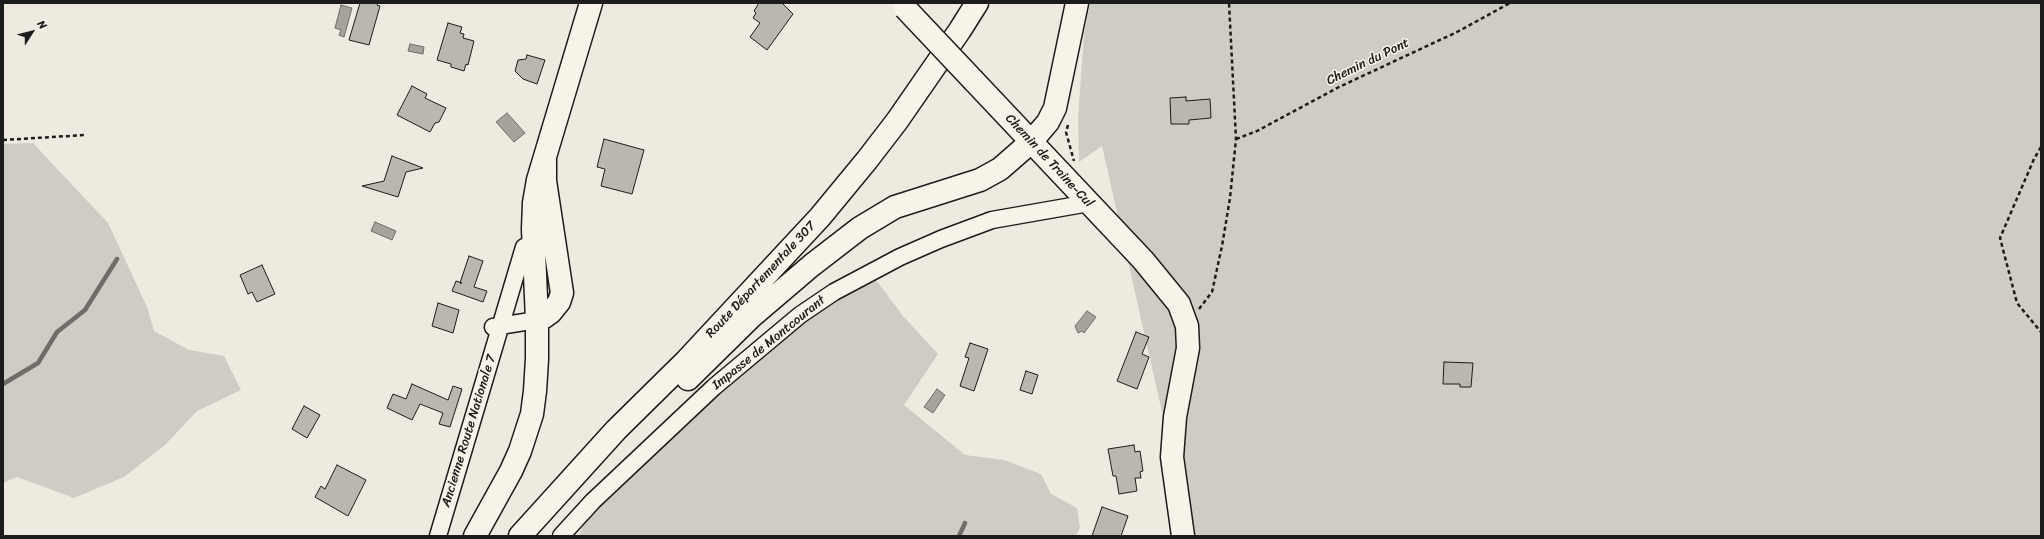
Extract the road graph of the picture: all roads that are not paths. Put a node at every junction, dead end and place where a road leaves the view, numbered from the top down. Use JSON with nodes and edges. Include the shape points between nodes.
{"nodes":[{"id":1,"x":591,"y":3,"type":"edge"},
{"id":2,"x":977,"y":3,"type":"edge"},
{"id":3,"x":1078,"y":3,"type":"edge"},
{"id":4,"x":903,"y":5,"type":"edge"},
{"id":5,"x":1032,"y":142,"type":"junction"},
{"id":6,"x":1090,"y":203,"type":"junction"},
{"id":7,"x":524,"y":247,"type":"dead end"},
{"id":8,"x":537,"y":320,"type":"junction"},
{"id":9,"x":497,"y":327,"type":"junction"},
{"id":10,"x":438,"y":536,"type":"edge"},
{"id":11,"x":475,"y":536,"type":"edge"},
{"id":12,"x":520,"y":536,"type":"edge"},
{"id":13,"x":561,"y":536,"type":"edge"},
{"id":14,"x":1184,"y":536,"type":"edge"}],
"edges":[{"from":1,"to":8,"type":"main road","via":[[538,180],[534,203]]},
{"from":2,"to":12,"type":"main road","name":"Route Départementale 307","via":[[896,122],[820,217],[686,361],[616,430]]},
{"from":3,"to":5,"type":"main road","via":[[1056,108]]},
{"from":4,"to":5,"type":"main road","name":"Chemin de Traine-Cul","bridge":true},
{"from":5,"to":6,"type":"main road","name":"Chemin de Traine-Cul"},
{"from":5,"to":12,"type":"main road","via":[[1000,169],[980,180],[895,207],[838,243],[751,317]]},
{"from":6,"to":13,"type":"street","name":"Impasse de Montcourant","via":[[992,220],[906,254],[834,292],[800,316],[714,387],[593,501]]},
{"from":6,"to":14,"type":"main road","name":"Chemin de Traine-Cul","via":[[1166,287],[1179,304],[1187,326],[1188,348],[1175,417],[1172,457]]},
{"from":7,"to":9,"type":"street","name":"Ancienne Route Nationale 7"},
{"from":8,"to":9,"type":"street"},
{"from":8,"to":11,"type":"main road","via":[[533,410],[511,471]]},
{"from":9,"to":10,"type":"street","name":"Ancienne Route Nationale 7"}]}
